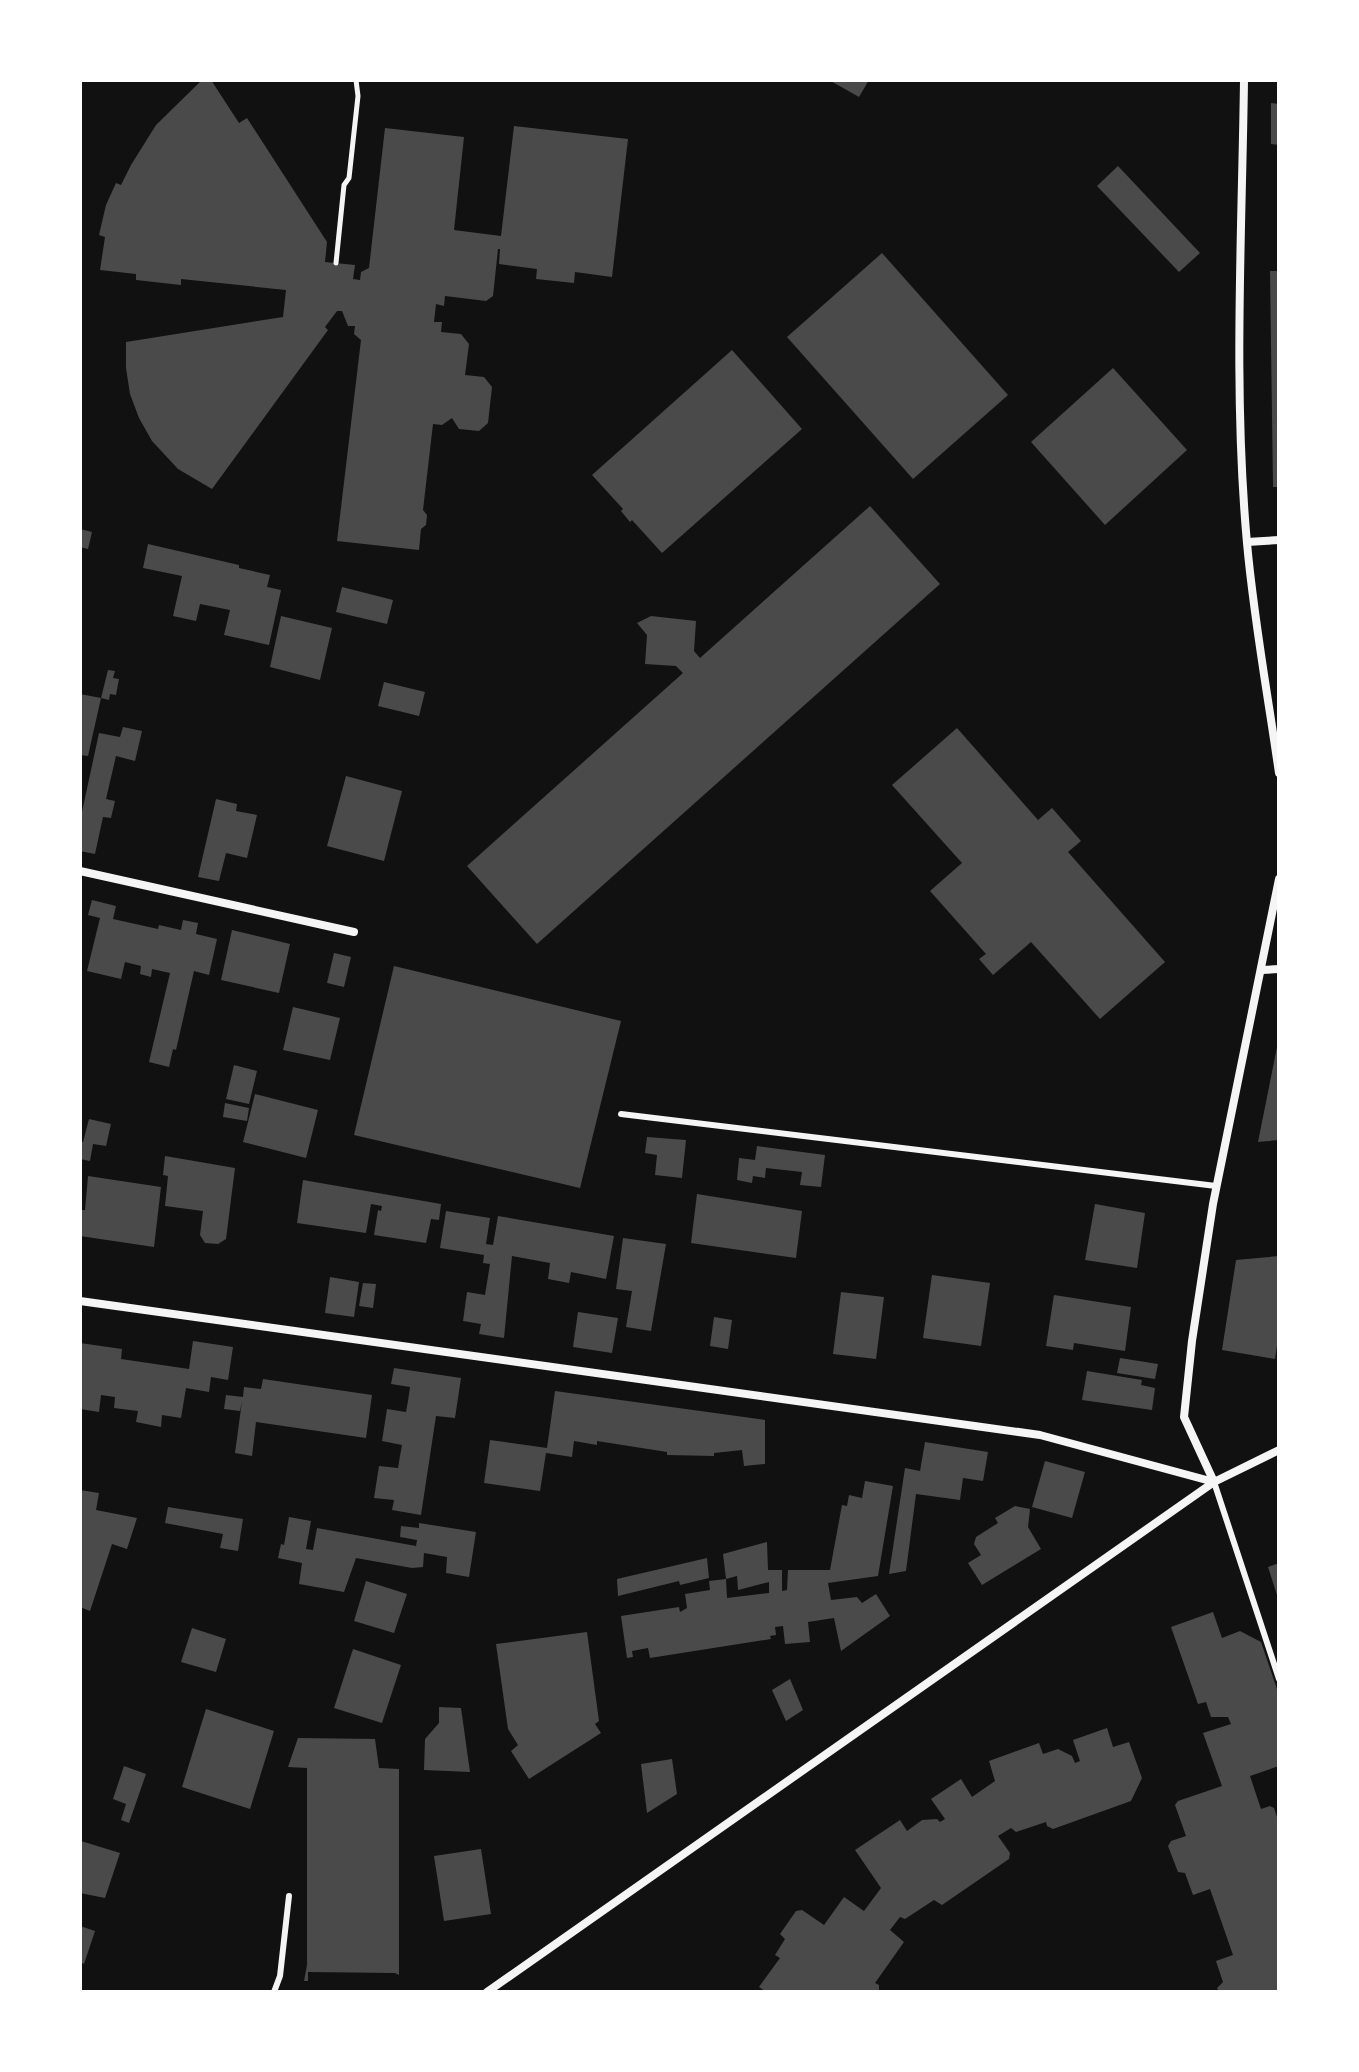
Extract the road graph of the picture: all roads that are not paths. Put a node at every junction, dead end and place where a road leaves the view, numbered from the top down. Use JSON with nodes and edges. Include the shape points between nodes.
{"nodes":[{"id":1,"x":1244,"y":80,"type":"edge"},
{"id":2,"x":1279,"y":540,"type":"edge"},
{"id":3,"x":1247,"y":542,"type":"junction"},
{"id":4,"x":1279,"y":773,"type":"edge"},
{"id":5,"x":80,"y":871,"type":"edge"},
{"id":6,"x":1279,"y":879,"type":"edge"},
{"id":7,"x":354,"y":932,"type":"dead end"},
{"id":8,"x":1279,"y":969,"type":"edge"},
{"id":9,"x":1262,"y":970,"type":"junction"},
{"id":10,"x":621,"y":1114,"type":"dead end"},
{"id":11,"x":1216,"y":1186,"type":"junction"},
{"id":12,"x":80,"y":1301,"type":"edge"},
{"id":13,"x":1279,"y":1450,"type":"edge"},
{"id":14,"x":1214,"y":1482,"type":"junction"},
{"id":15,"x":1279,"y":1679,"type":"edge"},
{"id":16,"x":289,"y":1896,"type":"dead end"},
{"id":17,"x":274,"y":1992,"type":"edge"},
{"id":18,"x":487,"y":1992,"type":"edge"}],
"edges":[{"from":1,"to":3,"type":"street","via":[[1240,406]]},
{"from":2,"to":3,"type":"street"},
{"from":3,"to":4,"type":"street"},
{"from":5,"to":7,"type":"street"},
{"from":6,"to":9,"type":"street"},
{"from":8,"to":9,"type":"street"},
{"from":9,"to":11,"type":"street"},
{"from":10,"to":11,"type":"lane"},
{"from":11,"to":14,"type":"street","via":[[1184,1417]]},
{"from":12,"to":14,"type":"street","via":[[1040,1435]]},
{"from":13,"to":14,"type":"street"},
{"from":14,"to":15,"type":"lane"},
{"from":14,"to":18,"type":"street"},
{"from":16,"to":17,"type":"lane"}]}
